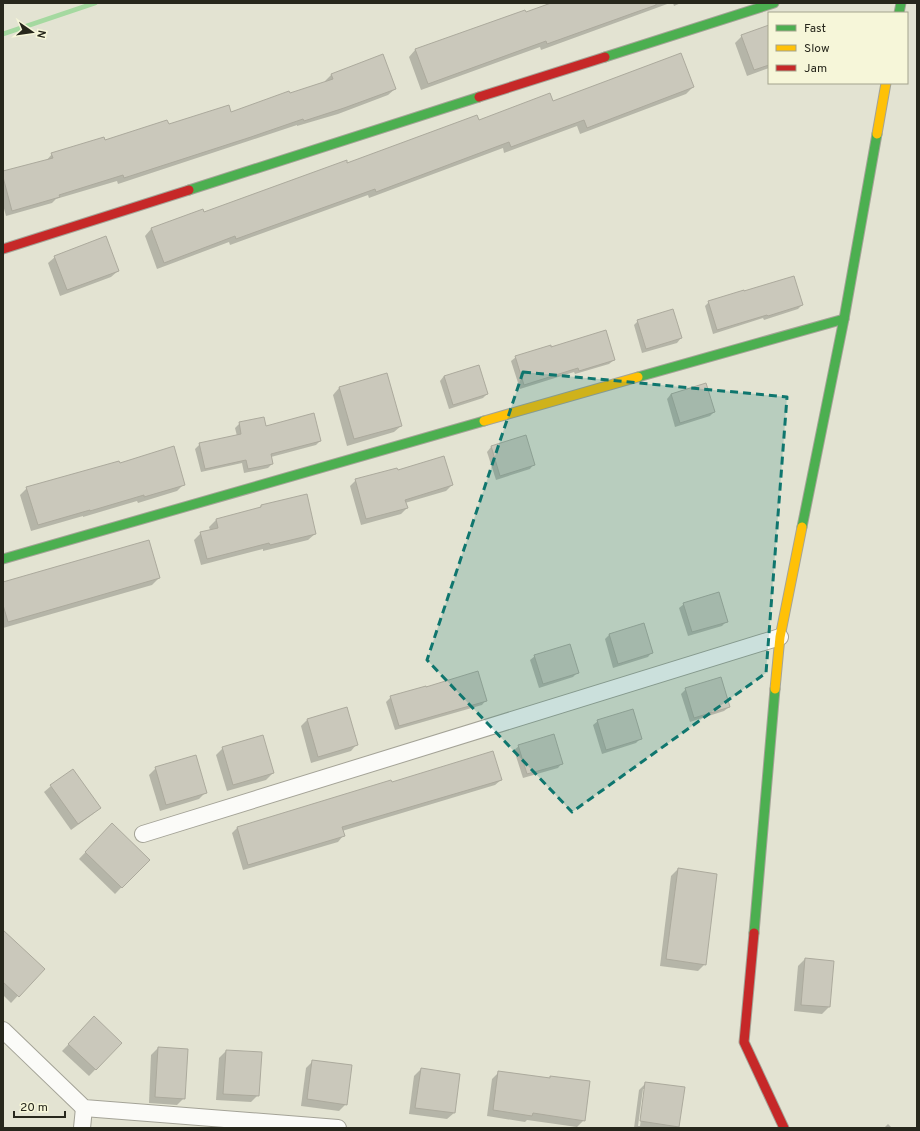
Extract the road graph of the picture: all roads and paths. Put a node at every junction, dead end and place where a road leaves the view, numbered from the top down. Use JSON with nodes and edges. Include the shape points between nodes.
{"nodes":[{"id":1,"x":774,"y":3,"type":"edge"},
{"id":2,"x":886,"y":84,"type":"edge"},
{"id":3,"x":3,"y":249,"type":"edge"},
{"id":4,"x":844,"y":319,"type":"junction"},
{"id":5,"x":3,"y":559,"type":"edge"},
{"id":6,"x":780,"y":637,"type":"junction"},
{"id":7,"x":143,"y":834,"type":"dead end"},
{"id":8,"x":3,"y":1030,"type":"edge"},
{"id":9,"x":84,"y":1108,"type":"junction"},
{"id":10,"x":82,"y":1128,"type":"edge"},
{"id":11,"x":338,"y":1128,"type":"edge"},
{"id":12,"x":784,"y":1128,"type":"edge"}],
"edges":[{"from":1,"to":3,"type":"street"},
{"from":2,"to":4,"type":"street"},
{"from":4,"to":5,"type":"street"},
{"from":4,"to":6,"type":"street"},
{"from":6,"to":7,"type":"street"},
{"from":6,"to":12,"type":"street","via":[[744,1042]]},
{"from":8,"to":9,"type":"street"},
{"from":9,"to":10,"type":"street"},
{"from":9,"to":11,"type":"street"}]}
